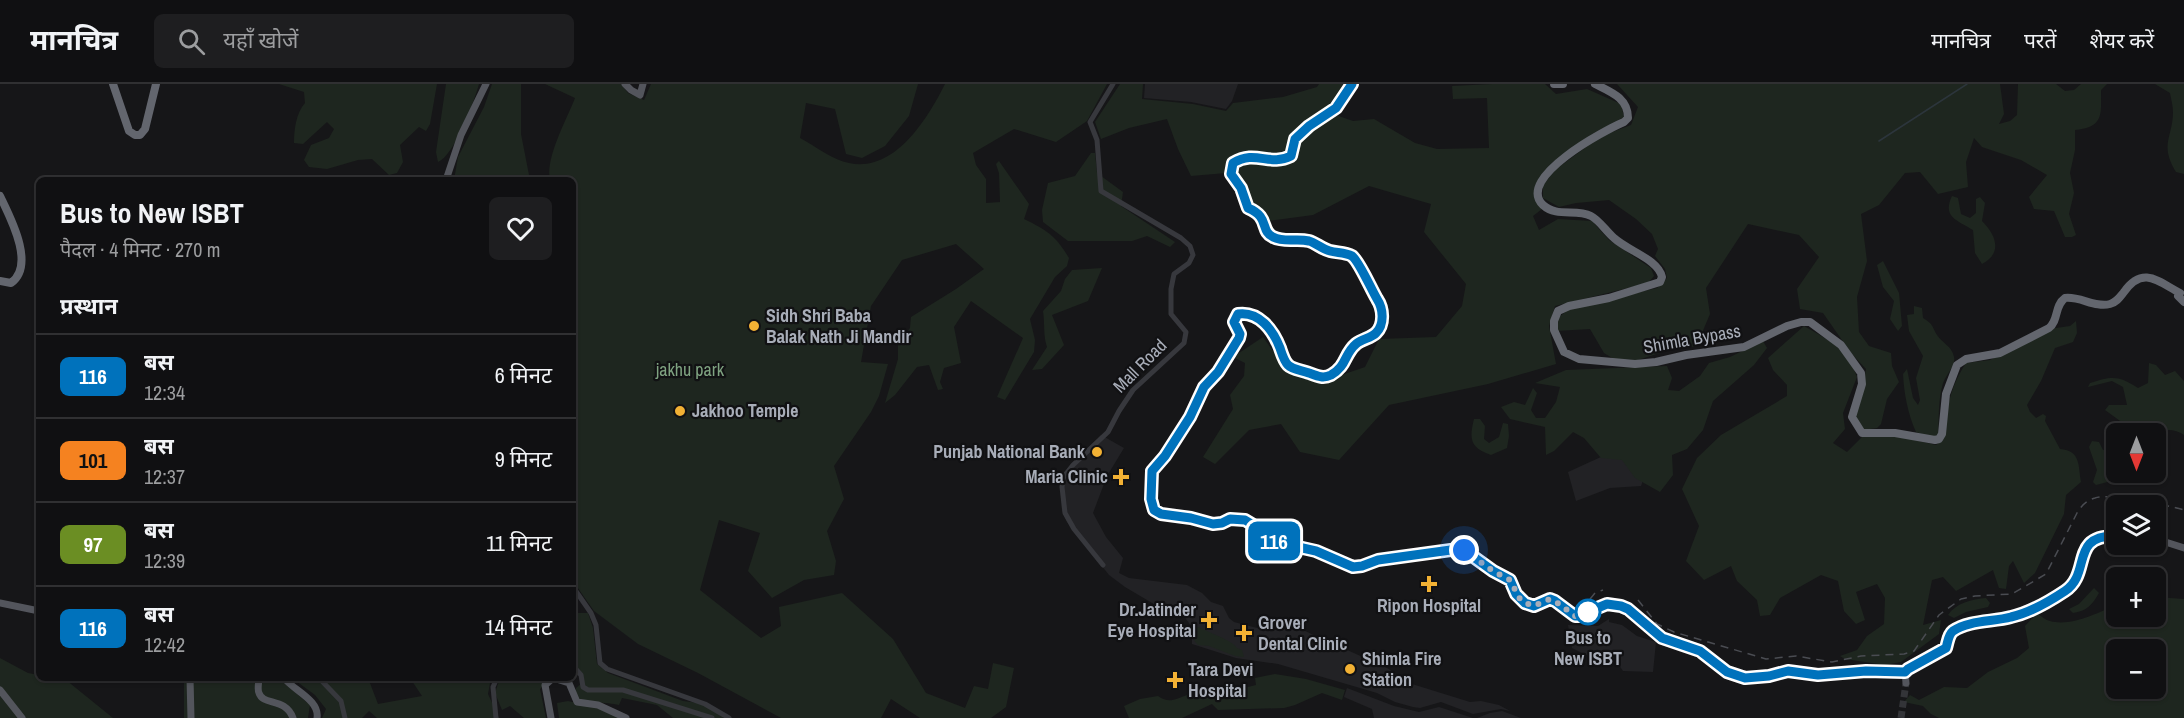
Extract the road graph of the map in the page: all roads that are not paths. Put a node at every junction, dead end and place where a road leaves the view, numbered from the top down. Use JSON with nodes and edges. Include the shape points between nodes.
{"nodes":[{"id":1,"x":113,"y":84,"type":"edge"},
{"id":2,"x":156,"y":84,"type":"edge"},
{"id":3,"x":486,"y":84,"type":"edge"},
{"id":4,"x":625,"y":84,"type":"edge"},
{"id":5,"x":643,"y":84,"type":"edge"},
{"id":6,"x":1113,"y":84,"type":"edge"},
{"id":7,"x":1352,"y":84,"type":"edge"},
{"id":8,"x":1554,"y":84,"type":"edge"},
{"id":9,"x":1563,"y":84,"type":"edge"},
{"id":10,"x":1595,"y":84,"type":"edge"},
{"id":11,"x":447,"y":177,"type":"edge"},
{"id":12,"x":0,"y":196,"type":"edge"},
{"id":13,"x":0,"y":281,"type":"edge"},
{"id":14,"x":2184,"y":302,"type":"edge"},
{"id":15,"x":2106,"y":537,"type":"edge"},
{"id":16,"x":2166,"y":542,"type":"edge"},
{"id":17,"x":2184,"y":548,"type":"edge"},
{"id":18,"x":1103,"y":565,"type":"dead end"},
{"id":19,"x":576,"y":591,"type":"edge"},
{"id":20,"x":0,"y":603,"type":"edge"},
{"id":21,"x":36,"y":610,"type":"edge"},
{"id":22,"x":576,"y":670,"type":"edge"},
{"id":23,"x":1905,"y":672,"type":"junction"},
{"id":24,"x":190,"y":681,"type":"edge"},
{"id":25,"x":259,"y":681,"type":"edge"},
{"id":26,"x":287,"y":681,"type":"edge"},
{"id":27,"x":322,"y":681,"type":"edge"},
{"id":28,"x":496,"y":681,"type":"edge"},
{"id":29,"x":550,"y":681,"type":"edge"},
{"id":30,"x":563,"y":681,"type":"edge"},
{"id":31,"x":1906,"y":683,"type":"tunnel mouth"},
{"id":32,"x":0,"y":690,"type":"edge"},
{"id":33,"x":22,"y":718,"type":"edge"},
{"id":34,"x":191,"y":718,"type":"edge"},
{"id":35,"x":292,"y":718,"type":"edge"},
{"id":36,"x":317,"y":718,"type":"edge"},
{"id":37,"x":345,"y":718,"type":"edge"},
{"id":38,"x":496,"y":718,"type":"edge"},
{"id":39,"x":551,"y":718,"type":"edge"},
{"id":40,"x":626,"y":718,"type":"edge"},
{"id":41,"x":712,"y":718,"type":"edge"},
{"id":42,"x":729,"y":718,"type":"edge"}],
"edges":[{"from":1,"to":2,"type":"highway","via":[[129,131],[140,135]]},
{"from":3,"to":11,"type":"main road","via":[[461,135]]},
{"from":4,"to":5,"type":"main road","via":[[640,95]]},
{"from":6,"to":18,"type":"street","name":"Mall Road","via":[[1090,122],[1097,140],[1101,191],[1181,238],[1193,255],[1174,274],[1171,289],[1171,314],[1186,332],[1184,343],[1133,390],[1108,432],[1063,478],[1065,513]]},
{"from":7,"to":23,"type":"main road","via":[[1336,108],[1295,139],[1291,156],[1280,161],[1243,157],[1233,163],[1231,174],[1248,208],[1259,212],[1270,236],[1286,242],[1308,241],[1358,261],[1381,304],[1378,329],[1354,345],[1342,367],[1322,377],[1286,363],[1267,325],[1251,314],[1238,314],[1234,322],[1239,338],[1152,471],[1154,510],[1213,524],[1245,520],[1276,542],[1316,551],[1353,567],[1378,560],[1464,550],[1510,580],[1520,599],[1530,606],[1550,599],[1575,616],[1607,604],[1621,606],[1662,638],[1700,651],[1734,676],[1754,678],[1796,670],[1806,675]]},
{"from":8,"to":9,"type":"highway"},
{"from":10,"to":14,"type":"highway","name":"Shimla Bypass","via":[[1624,101],[1628,118],[1553,167],[1540,181],[1538,198],[1551,211],[1594,217],[1620,244],[1654,262],[1662,277],[1650,285],[1558,311],[1554,321],[1557,338],[1564,352],[1579,359],[1635,364],[1726,351],[1744,347],[1787,326],[1810,322],[1841,345],[1860,369],[1862,384],[1852,417],[1862,433],[1895,433],[1937,440],[1942,434],[1946,394],[1957,365],[1966,359],[1994,356],[2049,328],[2064,298],[2111,304],[2135,281],[2147,277],[2180,293],[2178,296]]},
{"from":12,"to":13,"type":"highway","via":[[21,252],[18,278],[11,283]]},
{"from":15,"to":23,"type":"main road","via":[[2088,544],[2076,578],[2065,591],[2013,616],[1953,631],[1946,648]]},
{"from":16,"to":17,"type":"main road"},
{"from":19,"to":42,"type":"street","via":[[596,625],[600,663],[607,669],[705,704]]},
{"from":20,"to":21,"type":"main road"},
{"from":22,"to":41,"type":"street","via":[[582,687],[588,690],[622,690]]},
{"from":23,"to":31,"type":"main road"},
{"from":24,"to":34,"type":"main road"},
{"from":25,"to":35,"type":"main road","via":[[262,697],[286,706]]},
{"from":26,"to":36,"type":"main road","via":[[306,697],[317,711]]},
{"from":27,"to":37,"type":"street","via":[[341,701]]},
{"from":28,"to":38,"type":"street","via":[[493,694]]},
{"from":29,"to":39,"type":"main road","via":[[545,685]]},
{"from":30,"to":40,"type":"main road","via":[[569,683],[577,702],[598,705]]},
{"from":32,"to":33,"type":"main road"}]}
